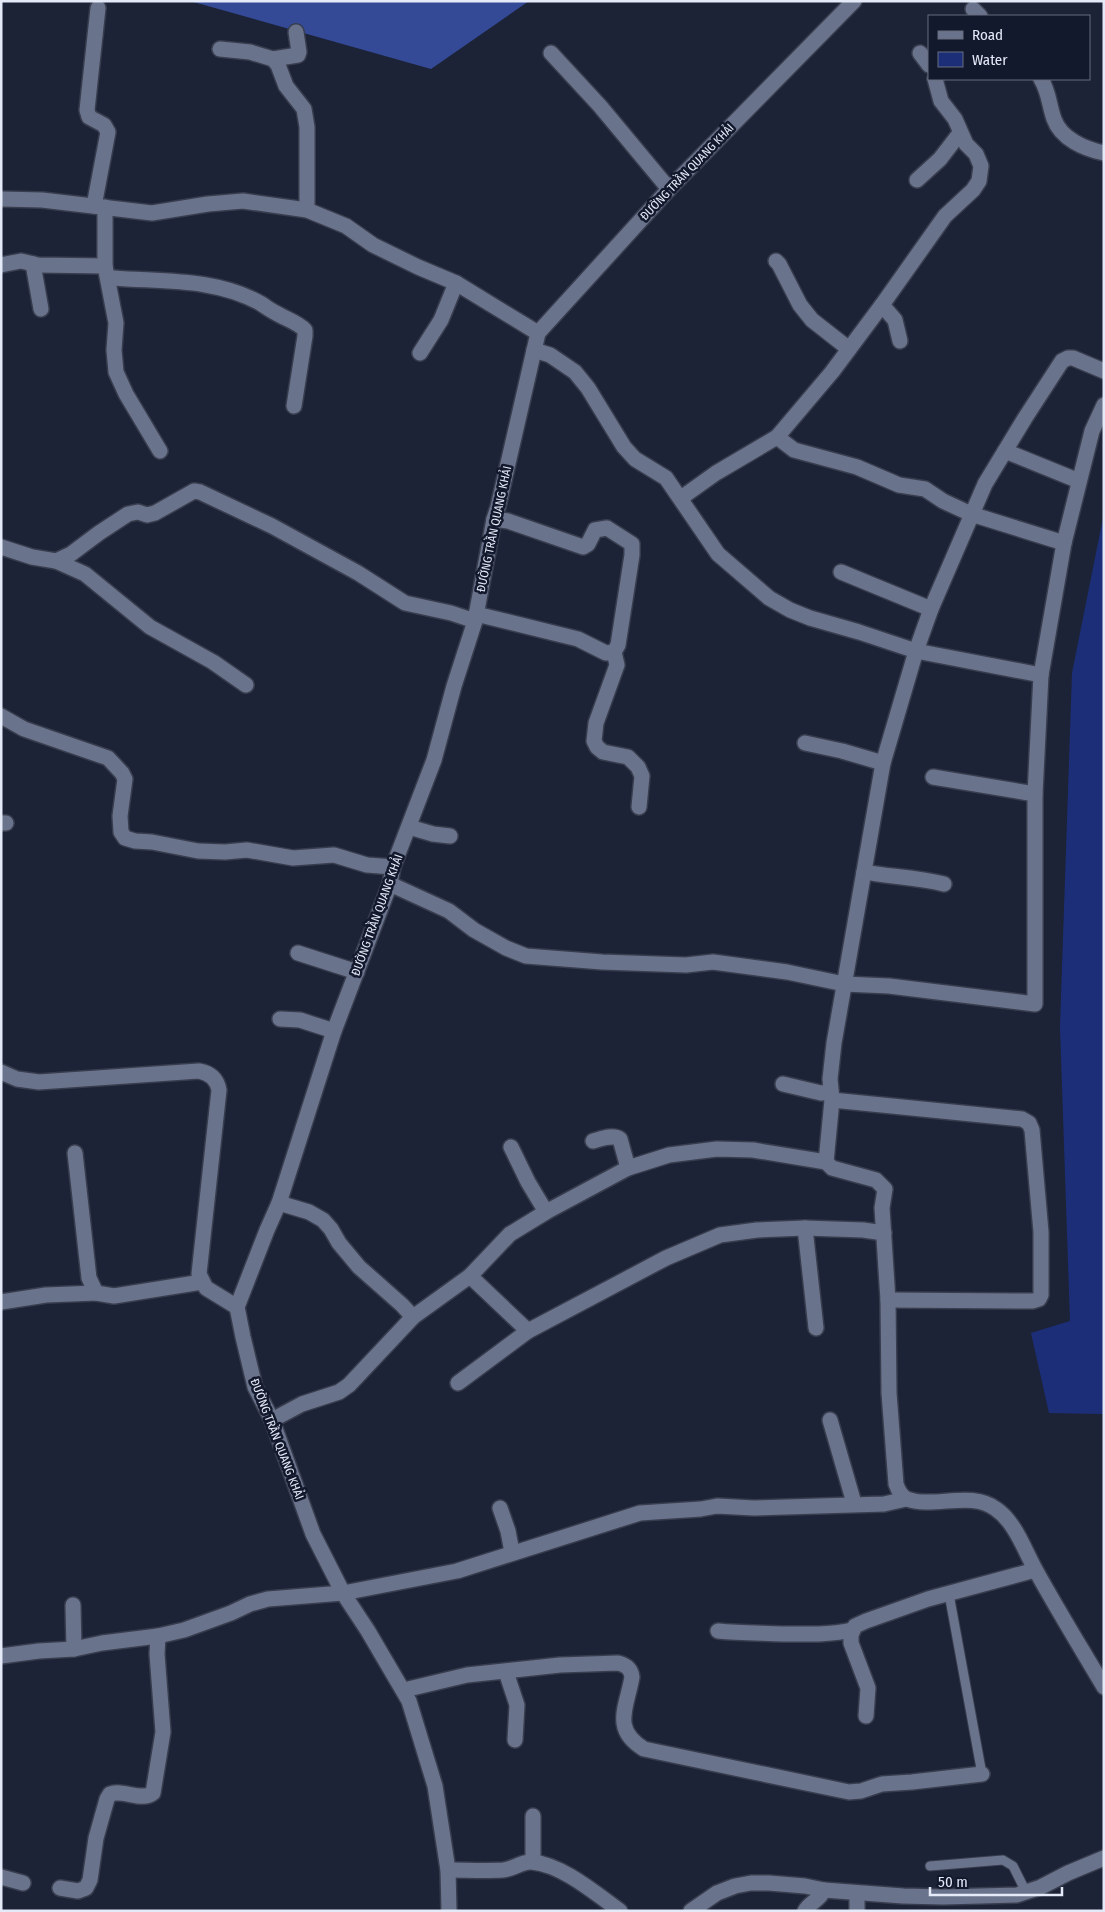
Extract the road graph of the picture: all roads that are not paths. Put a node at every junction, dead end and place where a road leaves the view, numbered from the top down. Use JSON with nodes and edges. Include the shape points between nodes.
{"nodes":[{"id":1,"x":854,"y":1,"type":"edge"},
{"id":2,"x":98,"y":8,"type":"dead end"},
{"id":3,"x":296,"y":32,"type":"dead end"},
{"id":4,"x":220,"y":49,"type":"dead end"},
{"id":5,"x":551,"y":54,"type":"dead end"},
{"id":6,"x":273,"y":60,"type":"junction"},
{"id":7,"x":935,"y":80,"type":"edge"},
{"id":8,"x":1042,"y":80,"type":"edge"},
{"id":9,"x":960,"y":133,"type":"junction"},
{"id":10,"x":1104,"y":153,"type":"edge"},
{"id":11,"x":917,"y":180,"type":"dead end"},
{"id":12,"x":669,"y":189,"type":"junction"},
{"id":13,"x":1,"y":199,"type":"edge"},
{"id":14,"x":99,"y":206,"type":"junction"},
{"id":15,"x":307,"y":210,"type":"junction"},
{"id":16,"x":776,"y":261,"type":"dead end"},
{"id":17,"x":33,"y":264,"type":"junction"},
{"id":18,"x":1,"y":265,"type":"edge"},
{"id":19,"x":107,"y":273,"type":"junction"},
{"id":20,"x":456,"y":283,"type":"junction"},
{"id":21,"x":882,"y":305,"type":"junction"},
{"id":22,"x":41,"y":309,"type":"dead end"},
{"id":23,"x":538,"y":332,"type":"junction"},
{"id":24,"x":900,"y":341,"type":"dead end"},
{"id":25,"x":849,"y":349,"type":"junction"},
{"id":26,"x":534,"y":350,"type":"junction"},
{"id":27,"x":420,"y":353,"type":"dead end"},
{"id":28,"x":1104,"y":371,"type":"edge"},
{"id":29,"x":1104,"y":405,"type":"edge"},
{"id":30,"x":294,"y":406,"type":"dead end"},
{"id":31,"x":777,"y":437,"type":"junction"},
{"id":32,"x":160,"y":451,"type":"dead end"},
{"id":33,"x":1006,"y":451,"type":"junction"},
{"id":34,"x":1079,"y":481,"type":"junction"},
{"id":35,"x":681,"y":498,"type":"junction"},
{"id":36,"x":971,"y":514,"type":"junction"},
{"id":37,"x":494,"y":519,"type":"junction"},
{"id":38,"x":1064,"y":542,"type":"junction"},
{"id":39,"x":1,"y":547,"type":"edge"},
{"id":40,"x":56,"y":561,"type":"junction"},
{"id":41,"x":841,"y":572,"type":"dead end"},
{"id":42,"x":931,"y":610,"type":"junction"},
{"id":43,"x":476,"y":618,"type":"junction"},
{"id":44,"x":916,"y":651,"type":"junction"},
{"id":45,"x":614,"y":652,"type":"junction"},
{"id":46,"x":1041,"y":675,"type":"junction"},
{"id":47,"x":246,"y":685,"type":"dead end"},
{"id":48,"x":1,"y":716,"type":"edge"},
{"id":49,"x":805,"y":743,"type":"dead end"},
{"id":50,"x":883,"y":764,"type":"junction"},
{"id":51,"x":933,"y":777,"type":"dead end"},
{"id":52,"x":1035,"y":794,"type":"junction"},
{"id":53,"x":639,"y":807,"type":"dead end"},
{"id":54,"x":409,"y":827,"type":"junction"},
{"id":55,"x":450,"y":836,"type":"dead end"},
{"id":56,"x":393,"y":866,"type":"junction"},
{"id":57,"x":864,"y":872,"type":"junction"},
{"id":58,"x":390,"y":884,"type":"junction"},
{"id":59,"x":944,"y":884,"type":"dead end"},
{"id":60,"x":298,"y":953,"type":"dead end"},
{"id":61,"x":357,"y":972,"type":"junction"},
{"id":62,"x":844,"y":984,"type":"junction"},
{"id":63,"x":280,"y":1019,"type":"dead end"},
{"id":64,"x":334,"y":1031,"type":"junction"},
{"id":65,"x":1,"y":1072,"type":"edge"},
{"id":66,"x":783,"y":1084,"type":"dead end"},
{"id":67,"x":832,"y":1096,"type":"junction"},
{"id":68,"x":593,"y":1141,"type":"dead end"},
{"id":69,"x":512,"y":1147,"type":"dead end"},
{"id":70,"x":75,"y":1153,"type":"dead end"},
{"id":71,"x":826,"y":1162,"type":"junction"},
{"id":72,"x":628,"y":1168,"type":"junction"},
{"id":73,"x":279,"y":1203,"type":"junction"},
{"id":74,"x":546,"y":1212,"type":"junction"},
{"id":75,"x":805,"y":1228,"type":"junction"},
{"id":76,"x":884,"y":1233,"type":"junction"},
{"id":77,"x":470,"y":1276,"type":"junction"},
{"id":78,"x":202,"y":1282,"type":"junction"},
{"id":79,"x":96,"y":1293,"type":"junction"},
{"id":80,"x":888,"y":1300,"type":"junction"},
{"id":81,"x":1,"y":1302,"type":"edge"},
{"id":82,"x":237,"y":1307,"type":"junction"},
{"id":83,"x":413,"y":1317,"type":"junction"},
{"id":84,"x":816,"y":1328,"type":"dead end"},
{"id":85,"x":528,"y":1331,"type":"junction"},
{"id":86,"x":458,"y":1383,"type":"dead end"},
{"id":87,"x":272,"y":1420,"type":"junction"},
{"id":88,"x":830,"y":1420,"type":"dead end"},
{"id":89,"x":906,"y":1499,"type":"junction"},
{"id":90,"x":854,"y":1503,"type":"junction"},
{"id":91,"x":500,"y":1508,"type":"dead end"},
{"id":92,"x":512,"y":1552,"type":"junction"},
{"id":93,"x":1036,"y":1570,"type":"junction"},
{"id":94,"x":343,"y":1593,"type":"junction"},
{"id":95,"x":949,"y":1594,"type":"junction"},
{"id":96,"x":73,"y":1605,"type":"dead end"},
{"id":97,"x":852,"y":1630,"type":"junction"},
{"id":98,"x":718,"y":1631,"type":"dead end"},
{"id":99,"x":158,"y":1636,"type":"junction"},
{"id":100,"x":74,"y":1649,"type":"junction"},
{"id":101,"x":1,"y":1656,"type":"edge"},
{"id":102,"x":506,"y":1672,"type":"junction"},
{"id":103,"x":1104,"y":1687,"type":"edge"},
{"id":104,"x":404,"y":1690,"type":"junction"},
{"id":105,"x":866,"y":1716,"type":"dead end"},
{"id":106,"x":515,"y":1740,"type":"dead end"},
{"id":107,"x":982,"y":1774,"type":"joint"},
{"id":108,"x":533,"y":1816,"type":"dead end"},
{"id":109,"x":1104,"y":1858,"type":"edge"},
{"id":110,"x":533,"y":1862,"type":"junction"},
{"id":111,"x":930,"y":1866,"type":"dead end"},
{"id":112,"x":448,"y":1870,"type":"junction"},
{"id":113,"x":1,"y":1877,"type":"edge"},
{"id":114,"x":23,"y":1883,"type":"dead end"},
{"id":115,"x":60,"y":1888,"type":"dead end"},
{"id":116,"x":824,"y":1890,"type":"junction"},
{"id":117,"x":1026,"y":1892,"type":"junction"},
{"id":118,"x":857,"y":1893,"type":"junction"},
{"id":119,"x":449,"y":1911,"type":"edge"},
{"id":120,"x":620,"y":1911,"type":"edge"},
{"id":121,"x":691,"y":1911,"type":"edge"},
{"id":122,"x":805,"y":1911,"type":"edge"},
{"id":123,"x":857,"y":1911,"type":"edge"}],
"edges":[{"from":1,"to":12,"type":"street","name":"ĐƯỜNG TRẦN QUANG KHẢI"},
{"from":2,"to":14,"type":"street","via":[[87,110],[88,117],[104,125],[108,132]]},
{"from":3,"to":6,"type":"street","via":[[298,55]]},
{"from":4,"to":6,"type":"street","via":[[250,52]]},
{"from":5,"to":12,"type":"street","via":[[600,106]]},
{"from":6,"to":15,"type":"street","via":[[306,114]]},
{"from":7,"to":9,"type":"street","via":[[941,101],[956,119]]},
{"from":8,"to":10,"type":"street","via":[[1054,121],[1067,138]]},
{"from":9,"to":11,"type":"street","via":[[940,159]]},
{"from":9,"to":21,"type":"street","via":[[981,166],[979,181],[945,216]]},
{"from":12,"to":23,"type":"street","name":"ĐƯỜNG TRẦN QUANG KHẢI"},
{"from":13,"to":14,"type":"street"},
{"from":14,"to":15,"type":"street","via":[[152,214],[244,201]]},
{"from":14,"to":19,"type":"street"},
{"from":15,"to":20,"type":"street","via":[[346,226],[373,245],[418,268]]},
{"from":16,"to":25,"type":"street","via":[[812,320]]},
{"from":17,"to":18,"type":"street"},
{"from":17,"to":19,"type":"street","via":[[79,267]]},
{"from":17,"to":22,"type":"street"},
{"from":19,"to":30,"type":"street","via":[[114,278],[200,283],[228,290],[299,324],[305,330],[305,336]]},
{"from":19,"to":32,"type":"street","via":[[116,322],[116,372]]},
{"from":20,"to":23,"type":"street"},
{"from":20,"to":27,"type":"street","via":[[441,320]]},
{"from":21,"to":24,"type":"street","via":[[898,326]]},
{"from":21,"to":25,"type":"street"},
{"from":23,"to":26,"type":"street","name":"ĐƯỜNG TRẦN QUANG KHẢI"},
{"from":25,"to":31,"type":"street"},
{"from":26,"to":35,"type":"street","via":[[575,372],[624,447],[635,459],[666,478]]},
{"from":26,"to":37,"type":"street","name":"ĐƯỜNG TRẦN QUANG KHẢI"},
{"from":28,"to":33,"type":"street","via":[[1073,358],[1064,360]]},
{"from":29,"to":34,"type":"street","via":[[1092,431]]},
{"from":31,"to":35,"type":"street"},
{"from":31,"to":36,"type":"street","via":[[794,450],[857,467],[899,485],[924,489]]},
{"from":33,"to":34,"type":"street"},
{"from":33,"to":36,"type":"street"},
{"from":34,"to":38,"type":"street"},
{"from":35,"to":44,"type":"street","via":[[718,554],[769,598],[810,618]]},
{"from":36,"to":38,"type":"street"},
{"from":36,"to":42,"type":"street"},
{"from":37,"to":43,"type":"street","name":"ĐƯỜNG TRẦN QUANG KHẢI"},
{"from":37,"to":45,"type":"street","via":[[583,547],[595,530],[608,528],[632,544],[618,645]]},
{"from":38,"to":46,"type":"street"},
{"from":39,"to":40,"type":"street"},
{"from":40,"to":43,"type":"street","via":[[128,514],[155,513],[194,491],[281,531],[406,603]]},
{"from":40,"to":47,"type":"street","via":[[85,574],[150,627],[213,662]]},
{"from":41,"to":42,"type":"street"},
{"from":42,"to":44,"type":"street"},
{"from":43,"to":45,"type":"street","via":[[578,639],[606,653]]},
{"from":43,"to":54,"type":"street","name":"ĐƯỜNG TRẦN QUANG KHẢI","via":[[434,760]]},
{"from":44,"to":46,"type":"street"},
{"from":44,"to":50,"type":"street"},
{"from":45,"to":53,"type":"street","via":[[617,665],[596,723],[594,740],[603,752],[628,757],[638,767],[642,776]]},
{"from":46,"to":52,"type":"street"},
{"from":48,"to":56,"type":"street","via":[[19,727],[96,752],[112,761],[125,780],[120,816],[121,832],[125,838],[198,851],[247,850],[293,858],[334,855],[366,865]]},
{"from":49,"to":50,"type":"street"},
{"from":50,"to":57,"type":"street"},
{"from":51,"to":52,"type":"street"},
{"from":52,"to":62,"type":"street","via":[[1035,1004],[889,986]]},
{"from":54,"to":55,"type":"street"},
{"from":54,"to":56,"type":"street","name":"ĐƯỜNG TRẦN QUANG KHẢI"},
{"from":56,"to":58,"type":"street","name":"ĐƯỜNG TRẦN QUANG KHẢI"},
{"from":57,"to":59,"type":"street"},
{"from":57,"to":62,"type":"street"},
{"from":58,"to":61,"type":"street","name":"ĐƯỜNG TRẦN QUANG KHẢI"},
{"from":58,"to":62,"type":"street","via":[[450,911],[474,930],[526,956],[609,963],[686,965],[712,962]]},
{"from":60,"to":61,"type":"street"},
{"from":61,"to":64,"type":"street","name":"ĐƯỜNG TRẦN QUANG KHẢI"},
{"from":62,"to":67,"type":"street","via":[[830,1079]]},
{"from":63,"to":64,"type":"street","via":[[300,1020]]},
{"from":64,"to":73,"type":"street","name":"ĐƯỜNG TRẦN QUANG KHẢI"},
{"from":65,"to":78,"type":"street","via":[[17,1079],[39,1082],[199,1071],[216,1081],[219,1090],[199,1274]]},
{"from":66,"to":67,"type":"street"},
{"from":67,"to":71,"type":"street"},
{"from":67,"to":80,"type":"street","via":[[1022,1118],[1032,1130],[1041,1232],[1039,1299],[1033,1302]]},
{"from":68,"to":72,"type":"street","via":[[608,1137],[620,1139]]},
{"from":69,"to":74,"type":"street"},
{"from":70,"to":79,"type":"street","via":[[89,1278]]},
{"from":71,"to":72,"type":"street","via":[[753,1150],[717,1149],[668,1155]]},
{"from":71,"to":76,"type":"street","via":[[832,1168],[876,1180],[885,1189],[882,1208]]},
{"from":72,"to":74,"type":"street"},
{"from":73,"to":82,"type":"street","name":"ĐƯỜNG TRẦN QUANG KHẢI"},
{"from":73,"to":83,"type":"street","via":[[323,1220],[359,1267]]},
{"from":74,"to":77,"type":"street","via":[[510,1234]]},
{"from":75,"to":76,"type":"street"},
{"from":75,"to":84,"type":"street"},
{"from":75,"to":85,"type":"street","via":[[735,1232],[708,1239]]},
{"from":76,"to":80,"type":"street"},
{"from":77,"to":83,"type":"street"},
{"from":77,"to":85,"type":"street"},
{"from":78,"to":79,"type":"street","via":[[114,1296]]},
{"from":78,"to":82,"type":"street"},
{"from":79,"to":81,"type":"street","via":[[46,1295]]},
{"from":80,"to":89,"type":"street","via":[[889,1393],[896,1484]]},
{"from":82,"to":87,"type":"street","name":"ĐƯỜNG TRẦN QUANG KHẢI","via":[[255,1387]]},
{"from":83,"to":87,"type":"street","via":[[349,1385]]},
{"from":85,"to":86,"type":"street"},
{"from":87,"to":94,"type":"street","name":"ĐƯỜNG TRẦN QUANG KHẢI","via":[[314,1534]]},
{"from":88,"to":90,"type":"street"},
{"from":89,"to":90,"type":"street","via":[[884,1504]]},
{"from":89,"to":93,"type":"street","via":[[988,1504],[1005,1518]]},
{"from":90,"to":92,"type":"street","via":[[717,1506],[640,1513]]},
{"from":91,"to":92,"type":"street"},
{"from":92,"to":94,"type":"street","via":[[457,1570]]},
{"from":93,"to":95,"type":"street"},
{"from":93,"to":103,"type":"street"},
{"from":94,"to":99,"type":"street","via":[[268,1599],[184,1630]]},
{"from":94,"to":104,"type":"street","name":"ĐƯỜNG TRẦN QUANG KHẢI"},
{"from":95,"to":97,"type":"street","via":[[866,1620]]},
{"from":95,"to":107,"type":"lane"},
{"from":96,"to":100,"type":"street"},
{"from":97,"to":98,"type":"street","via":[[808,1634]]},
{"from":97,"to":105,"type":"street","via":[[851,1643],[868,1688]]},
{"from":99,"to":100,"type":"street"},
{"from":99,"to":115,"type":"street","via":[[163,1732],[153,1793],[146,1797],[110,1794],[96,1838],[86,1888],[78,1891]]},
{"from":100,"to":101,"type":"street"},
{"from":102,"to":104,"type":"street","via":[[467,1675]]},
{"from":102,"to":106,"type":"street","via":[[517,1705]]},
{"from":102,"to":107,"type":"street","via":[[560,1665],[625,1665],[631,1670],[632,1677],[622,1720],[634,1744],[694,1761],[849,1792],[882,1784]]},
{"from":104,"to":112,"type":"street","name":"ĐƯỜNG TRẦN QUANG KHẢI","via":[[435,1786]]},
{"from":108,"to":110,"type":"street"},
{"from":109,"to":117,"type":"street"},
{"from":110,"to":112,"type":"street","via":[[503,1870]]},
{"from":110,"to":120,"type":"street","via":[[579,1882]]},
{"from":111,"to":117,"type":"lane","via":[[1003,1860],[1012,1866]]},
{"from":112,"to":119,"type":"street","name":"ĐƯỜNG TRẦN QUANG KHẢI"},
{"from":113,"to":114,"type":"street"},
{"from":116,"to":118,"type":"street"},
{"from":116,"to":121,"type":"street","via":[[751,1883],[717,1893]]},
{"from":116,"to":122,"type":"street","via":[[820,1899]]},
{"from":117,"to":118,"type":"street","via":[[943,1897]]},
{"from":118,"to":123,"type":"street"}]}
